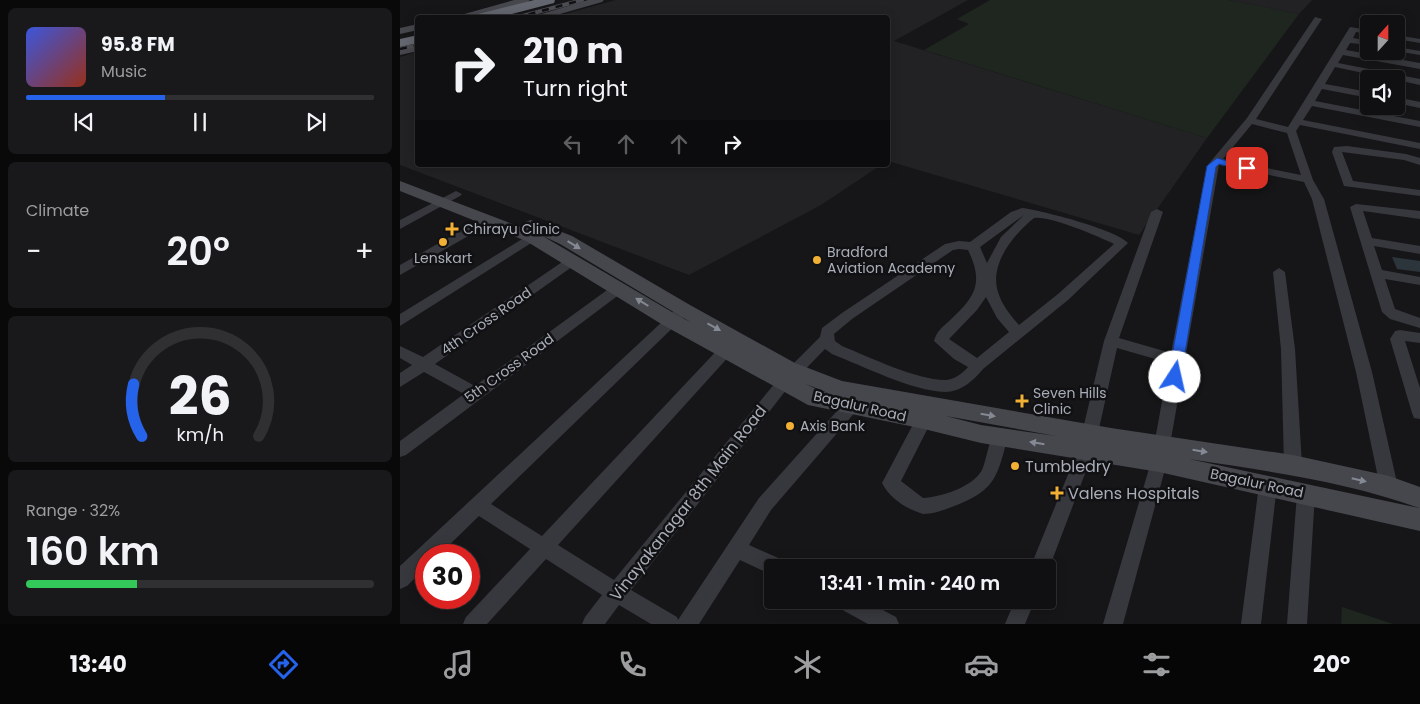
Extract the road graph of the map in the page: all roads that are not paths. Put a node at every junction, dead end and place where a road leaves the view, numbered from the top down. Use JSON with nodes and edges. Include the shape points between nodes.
{"nodes":[{"id":1,"x":526,"y":0,"type":"edge"},
{"id":2,"x":549,"y":0,"type":"edge"},
{"id":3,"x":566,"y":0,"type":"edge"},
{"id":4,"x":599,"y":0,"type":"edge"},
{"id":5,"x":467,"y":15,"type":"edge"},
{"id":6,"x":491,"y":15,"type":"edge"},
{"id":7,"x":510,"y":15,"type":"edge"},
{"id":8,"x":544,"y":15,"type":"edge"},
{"id":9,"x":1318,"y":19,"type":"dead end"},
{"id":10,"x":415,"y":28,"type":"edge"},
{"id":11,"x":1360,"y":30,"type":"edge"},
{"id":12,"x":400,"y":31,"type":"edge"},
{"id":13,"x":415,"y":34,"type":"edge"},
{"id":14,"x":400,"y":38,"type":"edge"},
{"id":15,"x":1405,"y":38,"type":"edge"},
{"id":16,"x":415,"y":39,"type":"edge"},
{"id":17,"x":1348,"y":40,"type":"junction"},
{"id":18,"x":1420,"y":41,"type":"edge"},
{"id":19,"x":1360,"y":42,"type":"edge"},
{"id":20,"x":400,"y":43,"type":"edge"},
{"id":21,"x":415,"y":49,"type":"edge"},
{"id":22,"x":1405,"y":51,"type":"edge"},
{"id":23,"x":400,"y":52,"type":"edge"},
{"id":24,"x":1340,"y":52,"type":"junction"},
{"id":25,"x":1418,"y":53,"type":"dead end"},
{"id":26,"x":1332,"y":64,"type":"junction"},
{"id":27,"x":1420,"y":66,"type":"edge"},
{"id":28,"x":1420,"y":82,"type":"edge"},
{"id":29,"x":1318,"y":86,"type":"junction"},
{"id":30,"x":1360,"y":93,"type":"edge"},
{"id":31,"x":1308,"y":102,"type":"junction"},
{"id":32,"x":1405,"y":102,"type":"edge"},
{"id":33,"x":1420,"y":105,"type":"edge"},
{"id":34,"x":1250,"y":120,"type":"junction"},
{"id":35,"x":1420,"y":124,"type":"edge"},
{"id":36,"x":1293,"y":126,"type":"junction"},
{"id":37,"x":1420,"y":146,"type":"edge"},
{"id":38,"x":1217,"y":161,"type":"junction"},
{"id":39,"x":1420,"y":162,"type":"edge"},
{"id":40,"x":400,"y":172,"type":"edge"},
{"id":41,"x":1308,"y":180,"type":"junction"},
{"id":42,"x":1348,"y":184,"type":"junction"},
{"id":43,"x":400,"y":186,"type":"edge"},
{"id":44,"x":1420,"y":193,"type":"edge"},
{"id":45,"x":449,"y":198,"type":"junction"},
{"id":46,"x":1420,"y":201,"type":"edge"},
{"id":47,"x":1356,"y":207,"type":"junction"},
{"id":48,"x":1420,"y":209,"type":"edge"},
{"id":49,"x":1157,"y":212,"type":"dead end"},
{"id":50,"x":1035,"y":213,"type":"junction"},
{"id":51,"x":1420,"y":215,"type":"edge"},
{"id":52,"x":487,"y":220,"type":"junction"},
{"id":53,"x":400,"y":225,"type":"edge"},
{"id":54,"x":532,"y":237,"type":"junction"},
{"id":55,"x":1366,"y":241,"type":"junction"},
{"id":56,"x":973,"y":246,"type":"junction"},
{"id":57,"x":1420,"y":250,"type":"edge"},
{"id":58,"x":572,"y":261,"type":"junction"},
{"id":59,"x":400,"y":270,"type":"edge"},
{"id":60,"x":1279,"y":272,"type":"dead end"},
{"id":61,"x":1377,"y":273,"type":"junction"},
{"id":62,"x":1420,"y":281,"type":"edge"},
{"id":63,"x":619,"y":288,"type":"junction"},
{"id":64,"x":676,"y":315,"type":"junction"},
{"id":65,"x":400,"y":321,"type":"edge"},
{"id":66,"x":1420,"y":323,"type":"edge"},
{"id":67,"x":1018,"y":333,"type":"junction"},
{"id":68,"x":1420,"y":338,"type":"edge"},
{"id":69,"x":826,"y":339,"type":"junction"},
{"id":70,"x":1111,"y":341,"type":"junction"},
{"id":71,"x":727,"y":349,"type":"junction"},
{"id":72,"x":400,"y":351,"type":"edge"},
{"id":73,"x":1178,"y":360,"type":"junction"},
{"id":74,"x":424,"y":364,"type":"junction"},
{"id":75,"x":978,"y":365,"type":"junction"},
{"id":76,"x":790,"y":376,"type":"junction"},
{"id":77,"x":915,"y":380,"type":"junction"},
{"id":78,"x":400,"y":381,"type":"edge"},
{"id":79,"x":475,"y":393,"type":"junction"},
{"id":80,"x":903,"y":400,"type":"junction"},
{"id":81,"x":878,"y":403,"type":"junction"},
{"id":82,"x":937,"y":404,"type":"junction"},
{"id":83,"x":851,"y":406,"type":"junction"},
{"id":84,"x":1420,"y":413,"type":"edge"},
{"id":85,"x":1000,"y":437,"type":"junction"},
{"id":86,"x":1088,"y":442,"type":"junction"},
{"id":87,"x":400,"y":450,"type":"edge"},
{"id":88,"x":1161,"y":453,"type":"junction"},
{"id":89,"x":1293,"y":465,"type":"junction"},
{"id":90,"x":1268,"y":485,"type":"junction"},
{"id":91,"x":1389,"y":487,"type":"junction"},
{"id":92,"x":1306,"y":494,"type":"junction"},
{"id":93,"x":1420,"y":498,"type":"edge"},
{"id":94,"x":478,"y":506,"type":"junction"},
{"id":95,"x":1420,"y":520,"type":"edge"},
{"id":96,"x":543,"y":547,"type":"junction"},
{"id":97,"x":735,"y":548,"type":"junction"},
{"id":98,"x":1043,"y":559,"type":"edge"},
{"id":99,"x":764,"y":561,"type":"edge"},
{"id":100,"x":400,"y":579,"type":"edge"},
{"id":101,"x":617,"y":593,"type":"junction"},
{"id":102,"x":861,"y":609,"type":"edge"},
{"id":103,"x":1021,"y":609,"type":"edge"},
{"id":104,"x":473,"y":624,"type":"edge"},
{"id":105,"x":592,"y":624,"type":"edge"},
{"id":106,"x":670,"y":624,"type":"edge"},
{"id":107,"x":687,"y":624,"type":"edge"},
{"id":108,"x":889,"y":624,"type":"edge"},
{"id":109,"x":1015,"y":624,"type":"edge"},
{"id":110,"x":1113,"y":624,"type":"edge"},
{"id":111,"x":1251,"y":624,"type":"edge"},
{"id":112,"x":1297,"y":624,"type":"edge"}],
"edges":[{"from":1,"to":5,"type":"main road"},
{"from":2,"to":6,"type":"highway"},
{"from":3,"to":7,"type":"highway"},
{"from":4,"to":8,"type":"main road"},
{"from":9,"to":34,"type":"street"},
{"from":10,"to":12,"type":"main road"},
{"from":11,"to":17,"type":"street","via":[[1353,29]]},
{"from":13,"to":14,"type":"highway"},
{"from":15,"to":18,"type":"street"},
{"from":16,"to":20,"type":"highway"},
{"from":17,"to":19,"type":"street"},
{"from":17,"to":24,"type":"street"},
{"from":21,"to":23,"type":"main road"},
{"from":22,"to":25,"type":"street"},
{"from":24,"to":26,"type":"street"},
{"from":24,"to":27,"type":"street"},
{"from":26,"to":28,"type":"street"},
{"from":26,"to":29,"type":"street"},
{"from":29,"to":30,"type":"street"},
{"from":29,"to":31,"type":"street"},
{"from":31,"to":35,"type":"street"},
{"from":31,"to":36,"type":"street"},
{"from":32,"to":33,"type":"street"},
{"from":34,"to":36,"type":"street"},
{"from":34,"to":38,"type":"street"},
{"from":36,"to":37,"type":"street"},
{"from":36,"to":41,"type":"street"},
{"from":38,"to":41,"type":"street"},
{"from":38,"to":73,"type":"street","via":[[1212,166]]},
{"from":39,"to":42,"type":"street","via":[[1406,157],[1338,149],[1336,152]]},
{"from":40,"to":45,"type":"main road","name":"Bagalur Road"},
{"from":41,"to":91,"type":"street","via":[[1318,199],[1364,372]]},
{"from":42,"to":44,"type":"street"},
{"from":42,"to":47,"type":"street"},
{"from":43,"to":45,"type":"main road","name":"Bagalur Road"},
{"from":45,"to":52,"type":"main road","name":"Bagalur Road"},
{"from":45,"to":53,"type":"street"},
{"from":45,"to":64,"type":"main road","name":"Bagalur Road","one_way":true,"via":[[496,209],[566,240]]},
{"from":46,"to":48,"type":"street","via":[[1389,200]]},
{"from":47,"to":51,"type":"street"},
{"from":47,"to":55,"type":"street"},
{"from":49,"to":70,"type":"street"},
{"from":50,"to":56,"type":"street","via":[[1022,211],[1015,214]]},
{"from":50,"to":67,"type":"street","via":[[1004,240],[992,269],[990,291],[1000,313]]},
{"from":50,"to":67,"type":"street","via":[[1122,243]]},
{"from":52,"to":54,"type":"main road","name":"Bagalur Road"},
{"from":52,"to":59,"type":"street"},
{"from":54,"to":58,"type":"main road","name":"Bagalur Road"},
{"from":54,"to":65,"type":"street"},
{"from":55,"to":57,"type":"street"},
{"from":55,"to":61,"type":"street"},
{"from":56,"to":69,"type":"street","name":"Vinayakanagar 8th Main Road","via":[[949,247],[847,316],[827,332]]},
{"from":56,"to":75,"type":"street","via":[[985,270],[980,299],[942,336],[941,341]]},
{"from":58,"to":63,"type":"main road","name":"Bagalur Road"},
{"from":58,"to":74,"type":"street","name":"4th Cross Road"},
{"from":60,"to":89,"type":"street","via":[[1288,349]]},
{"from":61,"to":62,"type":"street"},
{"from":61,"to":66,"type":"street","via":[[1389,312]]},
{"from":64,"to":63,"type":"main road","name":"Bagalur Road","one_way":true},
{"from":63,"to":79,"type":"street","name":"5th Cross Road"},
{"from":64,"to":71,"type":"main road","name":"Bagalur Road"},
{"from":64,"to":76,"type":"main road","name":"Bagalur Road","one_way":true},
{"from":64,"to":94,"type":"street"},
{"from":67,"to":75,"type":"street"},
{"from":68,"to":84,"type":"street","via":[[1405,335],[1397,338]]},
{"from":69,"to":76,"type":"street","name":"Vinayakanagar 8th Main Road"},
{"from":69,"to":77,"type":"street","via":[[838,350]]},
{"from":70,"to":73,"type":"street"},
{"from":70,"to":86,"type":"street"},
{"from":71,"to":76,"type":"main road","name":"Bagalur Road"},
{"from":71,"to":96,"type":"street"},
{"from":72,"to":74,"type":"street"},
{"from":73,"to":88,"type":"street"},
{"from":74,"to":78,"type":"street","name":"4th Cross Road"},
{"from":74,"to":79,"type":"street"},
{"from":75,"to":82,"type":"street"},
{"from":76,"to":81,"type":"main road","name":"Bagalur Road"},
{"from":76,"to":83,"type":"main road","name":"Bagalur Road","via":[[816,398]]},
{"from":76,"to":101,"type":"street","name":"Vinayakanagar 8th Main Road"},
{"from":77,"to":80,"type":"street"},
{"from":77,"to":82,"type":"street"},
{"from":79,"to":87,"type":"street","name":"5th Cross Road"},
{"from":80,"to":81,"type":"main road","name":"Bagalur Road"},
{"from":80,"to":82,"type":"main road","name":"Bagalur Road"},
{"from":81,"to":82,"type":"main road","name":"Bagalur Road"},
{"from":81,"to":83,"type":"main road","name":"Bagalur Road"},
{"from":82,"to":85,"type":"main road","name":"Bagalur Road"},
{"from":82,"to":85,"type":"street","via":[[891,484],[912,500],[932,506],[979,486],[986,479]]},
{"from":82,"to":86,"type":"main road","name":"Bagalur Road","one_way":true},
{"from":83,"to":97,"type":"street","via":[[765,504]]},
{"from":86,"to":85,"type":"main road","name":"Bagalur Road","one_way":true},
{"from":86,"to":88,"type":"main road","name":"Bagalur Road"},
{"from":86,"to":98,"type":"street"},
{"from":88,"to":89,"type":"main road","name":"Bagalur Road","one_way":true},
{"from":88,"to":90,"type":"main road","name":"Bagalur Road"},
{"from":88,"to":110,"type":"street"},
{"from":89,"to":91,"type":"main road","name":"Bagalur Road","one_way":true},
{"from":90,"to":92,"type":"main road","name":"Bagalur Road"},
{"from":90,"to":111,"type":"street"},
{"from":91,"to":93,"type":"main road","name":"Bagalur Road"},
{"from":92,"to":95,"type":"main road","name":"Bagalur Road"},
{"from":92,"to":112,"type":"street"},
{"from":94,"to":96,"type":"street"},
{"from":94,"to":100,"type":"street"},
{"from":96,"to":101,"type":"street"},
{"from":96,"to":104,"type":"street"},
{"from":97,"to":99,"type":"street"},
{"from":97,"to":107,"type":"street"},
{"from":101,"to":105,"type":"street","name":"Vinayakanagar 8th Main Road"},
{"from":101,"to":106,"type":"street"},
{"from":102,"to":108,"type":"street"},
{"from":103,"to":109,"type":"street"}]}
